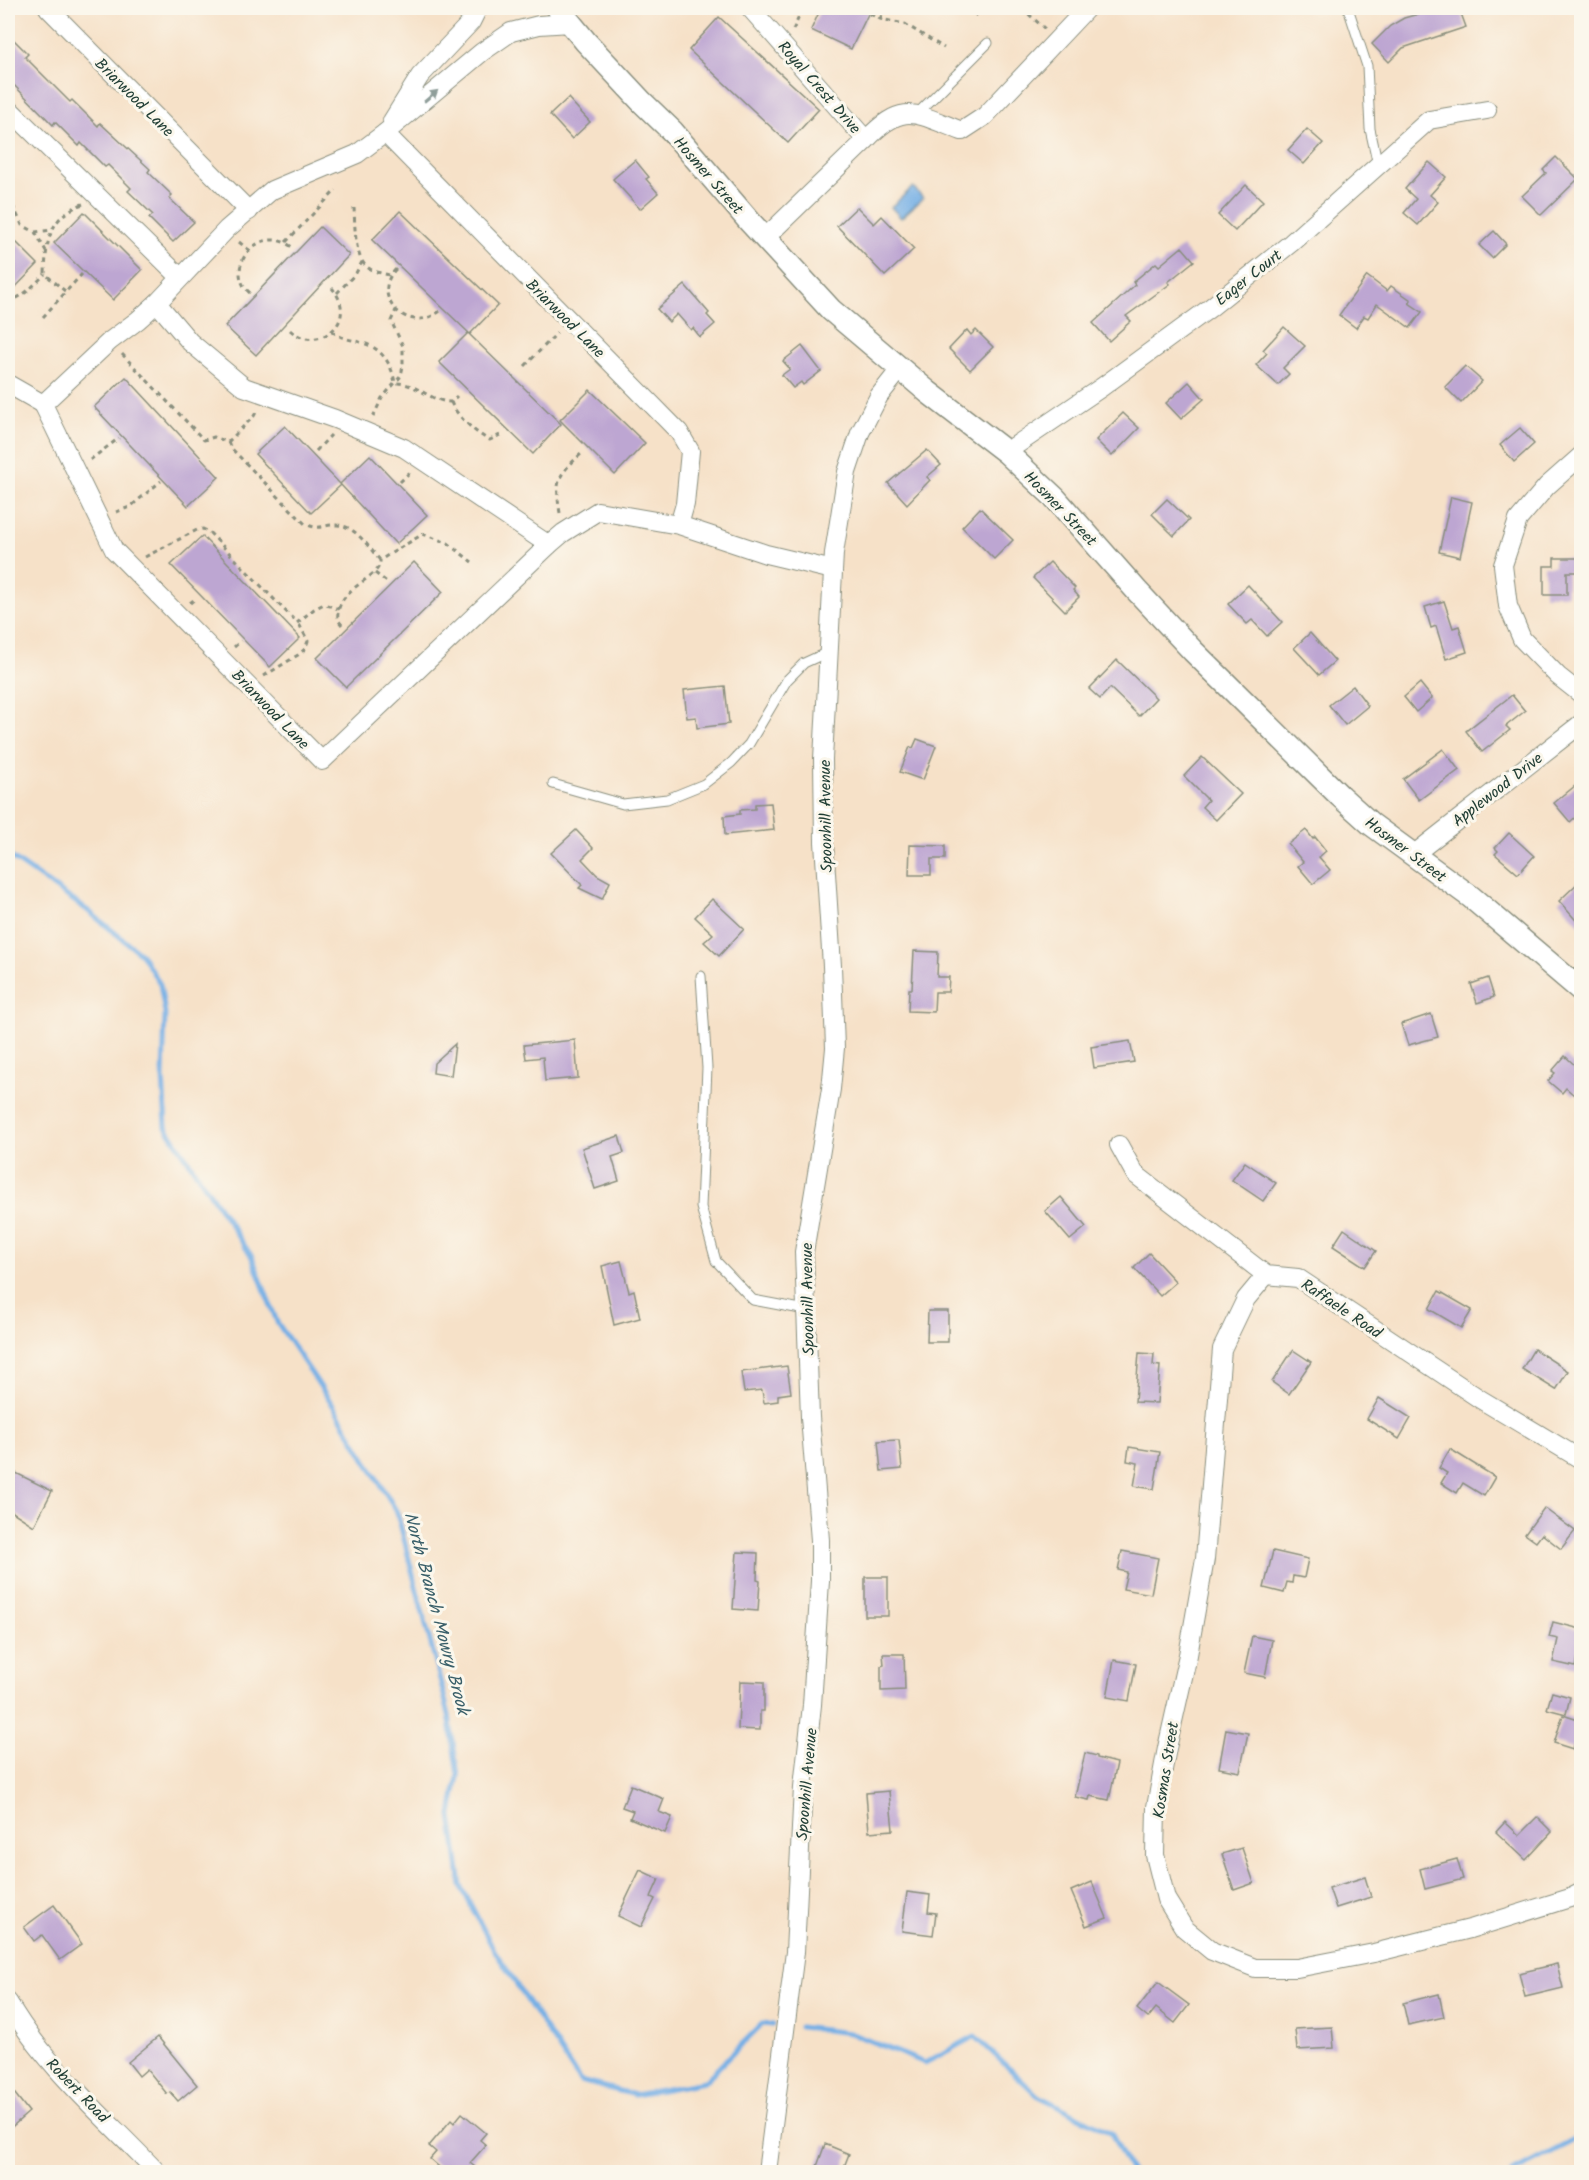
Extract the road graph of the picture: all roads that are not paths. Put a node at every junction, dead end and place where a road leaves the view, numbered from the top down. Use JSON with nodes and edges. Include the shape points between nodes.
{"nodes":[{"id":1,"x":48,"y":8,"type":"edge"},
{"id":2,"x":478,"y":8,"type":"edge"},
{"id":3,"x":750,"y":8,"type":"edge"},
{"id":4,"x":1087,"y":8,"type":"edge"},
{"id":5,"x":1348,"y":8,"type":"edge"},
{"id":6,"x":564,"y":15,"type":"edge"},
{"id":7,"x":988,"y":43,"type":"dead end"},
{"id":8,"x":8,"y":108,"type":"edge"},
{"id":9,"x":1488,"y":110,"type":"dead end"},
{"id":10,"x":917,"y":114,"type":"junction"},
{"id":11,"x":385,"y":133,"type":"junction"},
{"id":12,"x":866,"y":140,"type":"junction"},
{"id":13,"x":1378,"y":165,"type":"junction"},
{"id":14,"x":249,"y":211,"type":"junction"},
{"id":15,"x":765,"y":238,"type":"junction"},
{"id":16,"x":180,"y":277,"type":"junction"},
{"id":17,"x":157,"y":303,"type":"junction"},
{"id":18,"x":901,"y":368,"type":"junction"},
{"id":19,"x":8,"y":384,"type":"edge"},
{"id":20,"x":43,"y":404,"type":"junction"},
{"id":21,"x":1006,"y":452,"type":"junction"},
{"id":22,"x":1581,"y":455,"type":"edge"},
{"id":23,"x":680,"y":525,"type":"junction"},
{"id":24,"x":549,"y":545,"type":"junction"},
{"id":25,"x":833,"y":570,"type":"junction"},
{"id":26,"x":828,"y":652,"type":"junction"},
{"id":27,"x":1581,"y":695,"type":"edge"},
{"id":28,"x":1581,"y":723,"type":"edge"},
{"id":29,"x":553,"y":784,"type":"dead end"},
{"id":30,"x":1413,"y":855,"type":"junction"},
{"id":31,"x":701,"y":976,"type":"dead end"},
{"id":32,"x":1579,"y":986,"type":"edge"},
{"id":33,"x":1119,"y":1145,"type":"dead end"},
{"id":34,"x":1266,"y":1275,"type":"junction"},
{"id":35,"x":806,"y":1310,"type":"junction"},
{"id":36,"x":1581,"y":1460,"type":"edge"},
{"id":37,"x":1581,"y":1892,"type":"edge"},
{"id":38,"x":8,"y":2002,"type":"edge"},
{"id":39,"x":157,"y":2172,"type":"edge"},
{"id":40,"x":766,"y":2172,"type":"edge"}],
"edges":[{"from":1,"to":14,"type":"street","name":"Briarwood Lane"},
{"from":2,"to":11,"type":"street","via":[[471,22],[420,76]]},
{"from":3,"to":12,"type":"street","name":"Royal Crest Drive"},
{"from":4,"to":10,"type":"street","via":[[986,116],[962,131]]},
{"from":5,"to":13,"type":"lane","via":[[1367,66],[1370,129]]},
{"from":11,"to":6,"type":"street","one_way":true,"via":[[511,32]]},
{"from":6,"to":15,"type":"street","name":"Hosmer Street"},
{"from":7,"to":10,"type":"lane"},
{"from":8,"to":16,"type":"street"},
{"from":9,"to":13,"type":"street","name":"Eager Court","via":[[1429,120]]},
{"from":10,"to":12,"type":"street","name":"Royal Crest Drive","via":[[898,114]]},
{"from":11,"to":14,"type":"street","via":[[357,154],[272,190]]},
{"from":11,"to":23,"type":"street","name":"Briarwood Lane","via":[[679,432],[690,451],[686,504]]},
{"from":12,"to":15,"type":"street","name":"Royal Crest Drive"},
{"from":13,"to":21,"type":"street","name":"Eager Court","via":[[1291,243],[1210,308]]},
{"from":14,"to":16,"type":"street"},
{"from":15,"to":18,"type":"street","name":"Hosmer Street","via":[[831,310]]},
{"from":16,"to":17,"type":"street"},
{"from":17,"to":20,"type":"street","via":[[110,340]]},
{"from":17,"to":24,"type":"street","via":[[190,342],[244,387],[335,418],[404,448]]},
{"from":18,"to":21,"type":"street","name":"Hosmer Street"},
{"from":18,"to":25,"type":"street","name":"Spoonhill Avenue","via":[[879,396],[860,432],[839,512]]},
{"from":19,"to":20,"type":"street"},
{"from":20,"to":24,"type":"street","name":"Briarwood Lane","via":[[114,550],[322,761]]},
{"from":21,"to":30,"type":"street","name":"Hosmer Street","via":[[1055,498],[1251,710],[1371,824]]},
{"from":22,"to":27,"type":"street","via":[[1518,520],[1503,565],[1508,606],[1522,639]]},
{"from":23,"to":24,"type":"street","name":"Briarwood Lane","via":[[598,510]]},
{"from":23,"to":25,"type":"street","name":"Briarwood Lane","via":[[766,554]]},
{"from":25,"to":26,"type":"street","name":"Spoonhill Avenue"},
{"from":26,"to":29,"type":"lane","via":[[804,663],[787,681],[749,744],[704,783],[667,799],[623,804]]},
{"from":26,"to":35,"type":"street","name":"Spoonhill Avenue","via":[[823,801],[835,1048],[804,1252]]},
{"from":28,"to":30,"type":"street","name":"Applewood Drive"},
{"from":30,"to":32,"type":"street","name":"Hosmer Street"},
{"from":31,"to":35,"type":"lane","via":[[707,1068],[701,1207],[716,1261],[753,1300]]},
{"from":33,"to":34,"type":"street","via":[[1135,1174]]},
{"from":34,"to":36,"type":"street","name":"Raffaele Road","via":[[1298,1278],[1471,1393]]},
{"from":34,"to":37,"type":"street","name":"Kosmas Street","via":[[1246,1299],[1222,1349],[1205,1559],[1156,1808],[1155,1855],[1166,1899],[1184,1928],[1212,1951],[1255,1968],[1297,1968],[1470,1929]]},
{"from":35,"to":40,"type":"street","name":"Spoonhill Avenue","via":[[820,1581],[803,1787],[795,1952]]},
{"from":38,"to":39,"type":"street","name":"Robert Road","via":[[22,2028],[51,2064]]}]}
